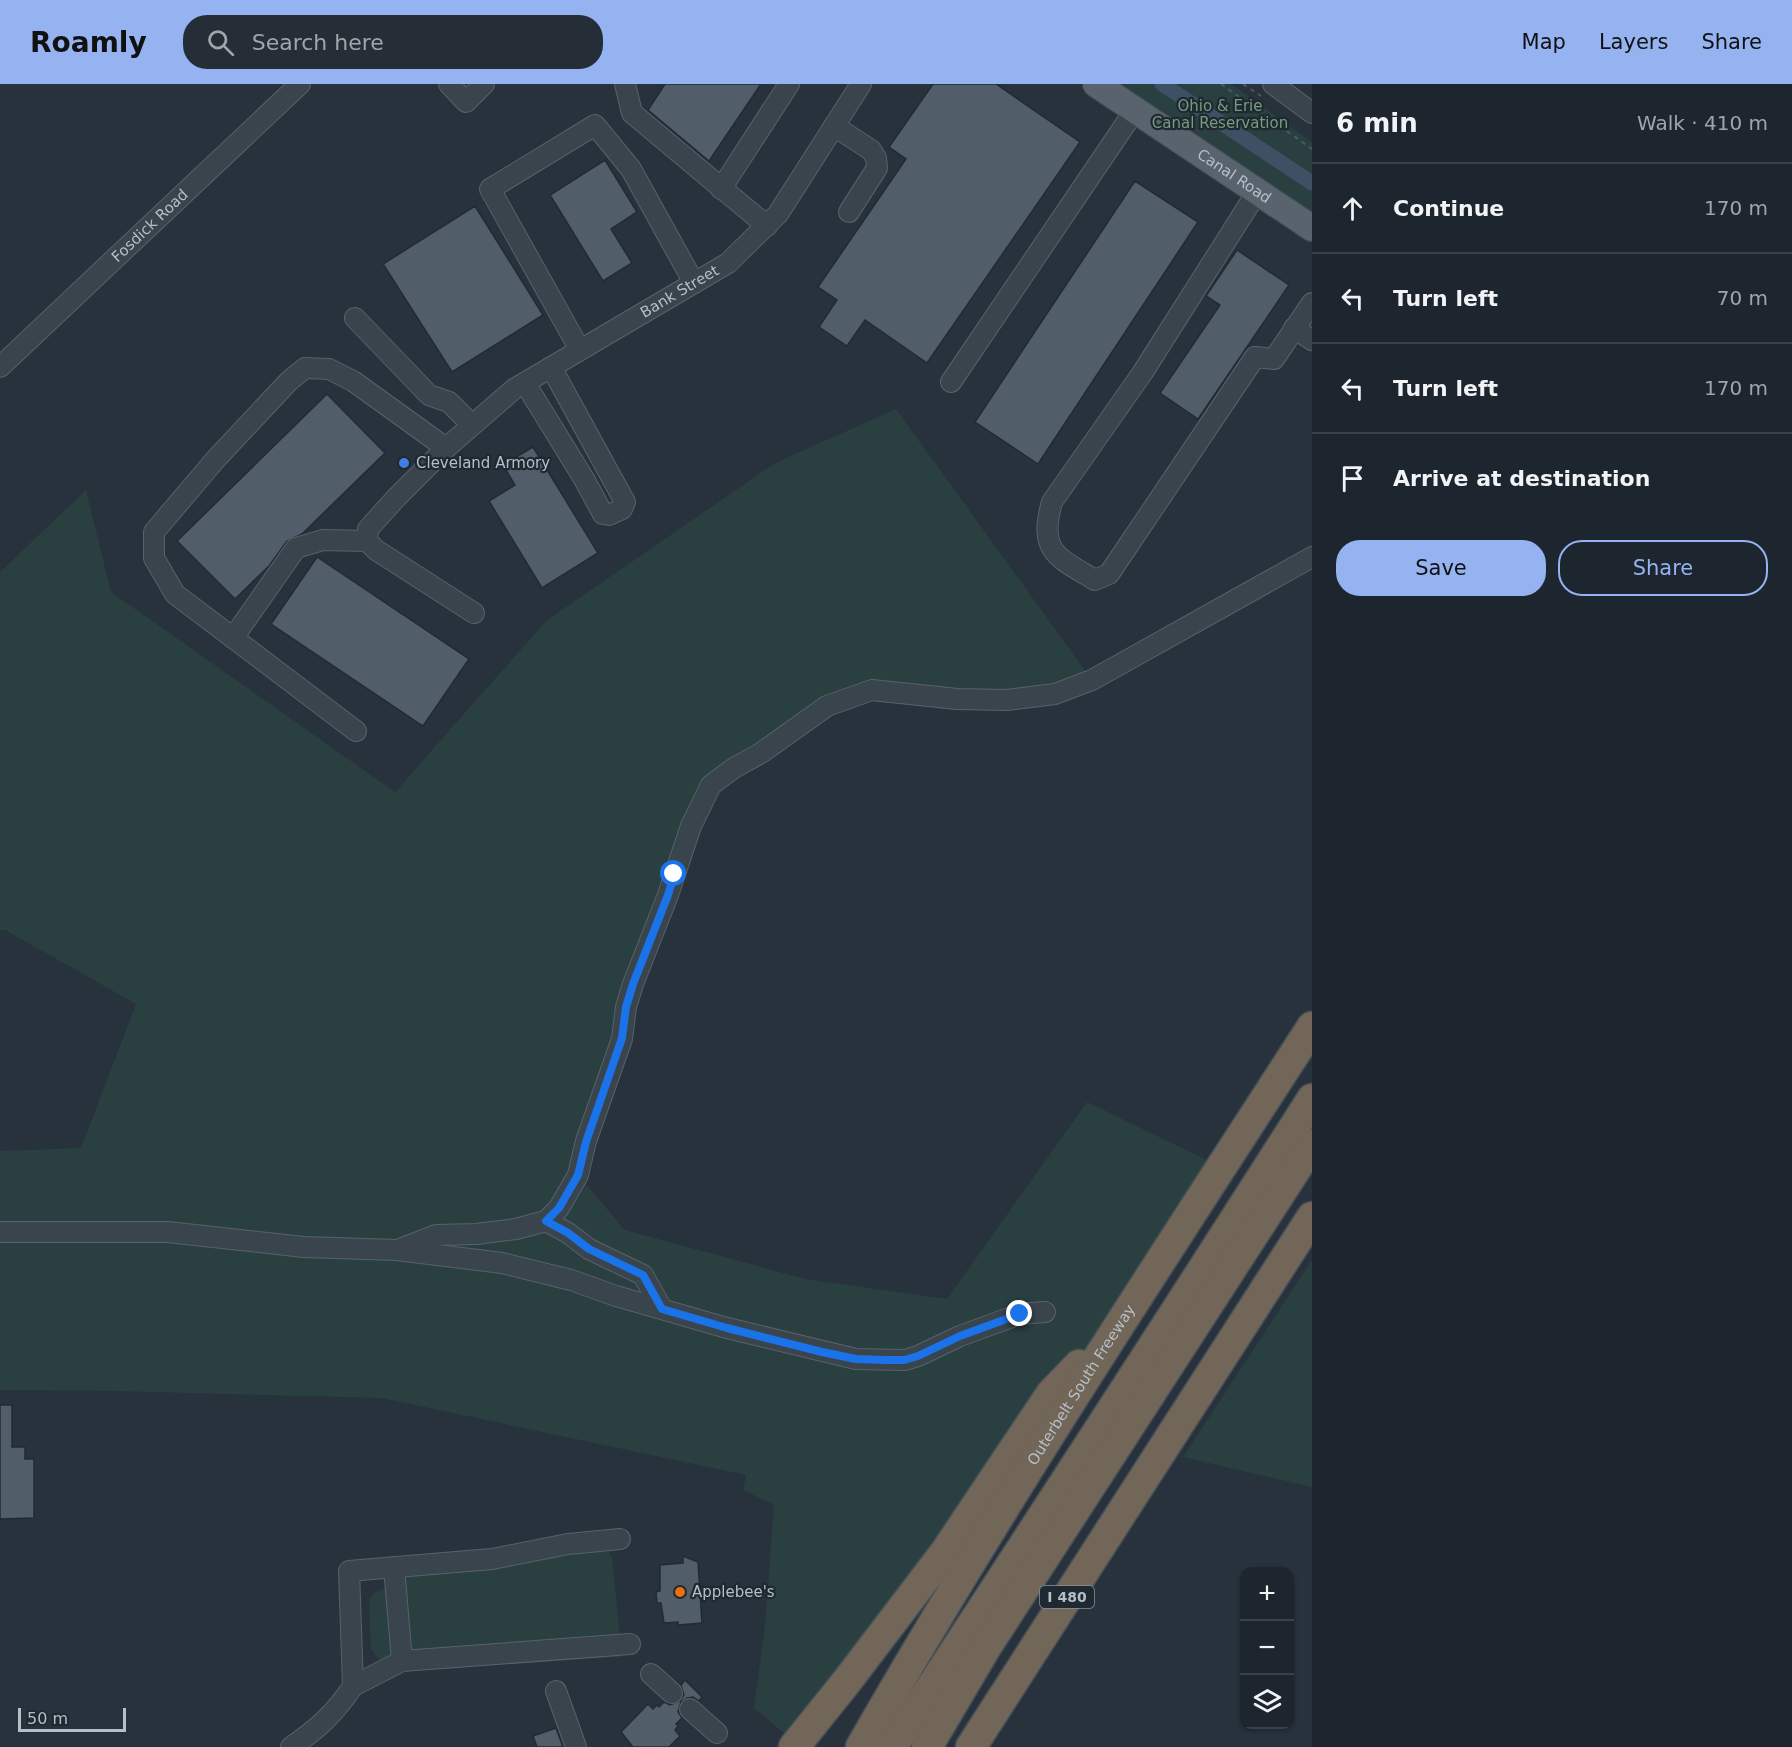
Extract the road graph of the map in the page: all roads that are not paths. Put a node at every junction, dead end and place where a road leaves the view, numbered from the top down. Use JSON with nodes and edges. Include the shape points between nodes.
{"nodes":[{"id":1,"x":300,"y":84,"type":"edge"},
{"id":2,"x":449,"y":84,"type":"edge"},
{"id":3,"x":484,"y":84,"type":"edge"},
{"id":4,"x":625,"y":84,"type":"edge"},
{"id":5,"x":789,"y":84,"type":"edge"},
{"id":6,"x":861,"y":84,"type":"edge"},
{"id":7,"x":1096,"y":84,"type":"edge"},
{"id":8,"x":1282,"y":87,"type":"edge"},
{"id":9,"x":1135,"y":110,"type":"junction"},
{"id":10,"x":1312,"y":112,"type":"edge"},
{"id":11,"x":834,"y":126,"type":"junction"},
{"id":12,"x":721,"y":189,"type":"junction"},
{"id":13,"x":1257,"y":192,"type":"junction"},
{"id":14,"x":849,"y":212,"type":"dead end"},
{"id":15,"x":767,"y":226,"type":"junction"},
{"id":16,"x":1312,"y":228,"type":"edge"},
{"id":17,"x":694,"y":283,"type":"junction"},
{"id":18,"x":1312,"y":303,"type":"edge"},
{"id":19,"x":355,"y":318,"type":"dead end"},
{"id":20,"x":1294,"y":328,"type":"junction"},
{"id":21,"x":1312,"y":339,"type":"edge"},
{"id":22,"x":580,"y":350,"type":"junction"},
{"id":23,"x":0,"y":367,"type":"edge"},
{"id":24,"x":551,"y":367,"type":"junction"},
{"id":25,"x":951,"y":381,"type":"dead end"},
{"id":26,"x":525,"y":383,"type":"junction"},
{"id":27,"x":472,"y":425,"type":"junction"},
{"id":28,"x":446,"y":448,"type":"junction"},
{"id":29,"x":367,"y":541,"type":"junction"},
{"id":30,"x":1312,"y":557,"type":"edge"},
{"id":31,"x":474,"y":613,"type":"dead end"},
{"id":32,"x":233,"y":638,"type":"junction"},
{"id":33,"x":356,"y":731,"type":"dead end"},
{"id":34,"x":1312,"y":1027,"type":"edge"},
{"id":35,"x":1312,"y":1100,"type":"edge"},
{"id":36,"x":1312,"y":1144,"type":"edge"},
{"id":37,"x":1312,"y":1217,"type":"edge"},
{"id":38,"x":546,"y":1221,"type":"junction"},
{"id":39,"x":0,"y":1232,"type":"edge"},
{"id":40,"x":397,"y":1250,"type":"junction"},
{"id":41,"x":662,"y":1309,"type":"junction"},
{"id":42,"x":1045,"y":1312,"type":"dead end"},
{"id":43,"x":1060,"y":1399,"type":"junction"},
{"id":44,"x":1114,"y":1427,"type":"junction"},
{"id":45,"x":620,"y":1539,"type":"dead end"},
{"id":46,"x":394,"y":1567,"type":"junction"},
{"id":47,"x":630,"y":1644,"type":"dead end"},
{"id":48,"x":402,"y":1661,"type":"junction"},
{"id":49,"x":651,"y":1674,"type":"dead end"},
{"id":50,"x":353,"y":1686,"type":"junction"},
{"id":51,"x":556,"y":1691,"type":"dead end"},
{"id":52,"x":672,"y":1693,"type":"dead end"},
{"id":53,"x":690,"y":1709,"type":"dead end"},
{"id":54,"x":717,"y":1733,"type":"dead end"},
{"id":55,"x":291,"y":1747,"type":"edge"},
{"id":56,"x":576,"y":1747,"type":"edge"},
{"id":57,"x":794,"y":1747,"type":"edge"},
{"id":58,"x":861,"y":1747,"type":"edge"},
{"id":59,"x":892,"y":1747,"type":"edge"},
{"id":60,"x":927,"y":1747,"type":"edge"},
{"id":61,"x":971,"y":1747,"type":"edge"}],
"edges":[{"from":1,"to":23,"type":"street","name":"Fosdick Road"},
{"from":2,"to":3,"type":"street","via":[[466,102]]},
{"from":4,"to":12,"type":"street","via":[[632,113]]},
{"from":5,"to":12,"type":"street"},
{"from":6,"to":11,"type":"street","name":"Bank Street"},
{"from":7,"to":9,"type":"main road","name":"Canal Road"},
{"from":8,"to":10,"type":"street"},
{"from":9,"to":13,"type":"main road","name":"Canal Road"},
{"from":9,"to":25,"type":"street"},
{"from":11,"to":14,"type":"street","via":[[872,150],[876,158],[877,168]]},
{"from":11,"to":15,"type":"street","name":"Bank Street"},
{"from":12,"to":15,"type":"street"},
{"from":13,"to":16,"type":"main road","name":"Canal Road"},
{"from":13,"to":20,"type":"street","via":[[1143,372],[1052,502],[1047,520],[1048,541],[1058,557],[1095,580],[1109,574],[1255,357],[1274,359]]},
{"from":15,"to":17,"type":"street","name":"Bank Street","via":[[728,263]]},
{"from":17,"to":22,"type":"street","name":"Bank Street"},
{"from":17,"to":22,"type":"street","via":[[630,169],[595,125],[490,189]]},
{"from":18,"to":20,"type":"street"},
{"from":19,"to":27,"type":"street","via":[[429,395],[449,402]]},
{"from":20,"to":21,"type":"street"},
{"from":22,"to":24,"type":"street","name":"Bank Street"},
{"from":24,"to":26,"type":"street","name":"Bank Street"},
{"from":24,"to":26,"type":"street","via":[[625,502],[622,509],[603,514]]},
{"from":26,"to":27,"type":"street","name":"Bank Street"},
{"from":27,"to":28,"type":"street","name":"Bank Street"},
{"from":28,"to":29,"type":"street","name":"Bank Street","via":[[379,516],[368,530]]},
{"from":28,"to":32,"type":"street","via":[[353,381],[329,369],[305,368],[289,381],[153,532],[154,558],[175,594]]},
{"from":29,"to":31,"type":"street"},
{"from":29,"to":32,"type":"street","via":[[323,540],[296,548]]},
{"from":30,"to":38,"type":"street","via":[[1092,680],[1054,694],[1007,700],[872,690],[827,706],[711,784],[691,826],[633,984],[622,1038],[578,1175],[559,1208]]},
{"from":32,"to":33,"type":"street"},
{"from":34,"to":43,"type":"highway","name":"Outerbelt South Freeway","via":[[1119,1324]]},
{"from":35,"to":44,"type":"highway"},
{"from":36,"to":44,"type":"highway"},
{"from":37,"to":61,"type":"highway","number":"I 480"},
{"from":38,"to":40,"type":"street","via":[[516,1229],[436,1235]]},
{"from":38,"to":41,"type":"street","via":[[589,1249],[643,1275]]},
{"from":39,"to":40,"type":"street","via":[[168,1232],[304,1247]]},
{"from":40,"to":41,"type":"street","via":[[502,1263]]},
{"from":41,"to":42,"type":"street","via":[[822,1352],[885,1360],[918,1356],[1020,1314]]},
{"from":43,"to":57,"type":"highway"},
{"from":43,"to":58,"type":"highway","name":"Outerbelt South Freeway"},
{"from":44,"to":59,"type":"highway","via":[[990,1596]]},
{"from":44,"to":60,"type":"highway"},
{"from":45,"to":46,"type":"street","via":[[492,1558]]},
{"from":46,"to":48,"type":"street"},
{"from":46,"to":50,"type":"street","via":[[350,1571]]},
{"from":47,"to":48,"type":"street"},
{"from":48,"to":50,"type":"street"},
{"from":49,"to":52,"type":"street"},
{"from":50,"to":55,"type":"street","via":[[326,1721]]},
{"from":51,"to":56,"type":"street"},
{"from":53,"to":54,"type":"street"}]}
